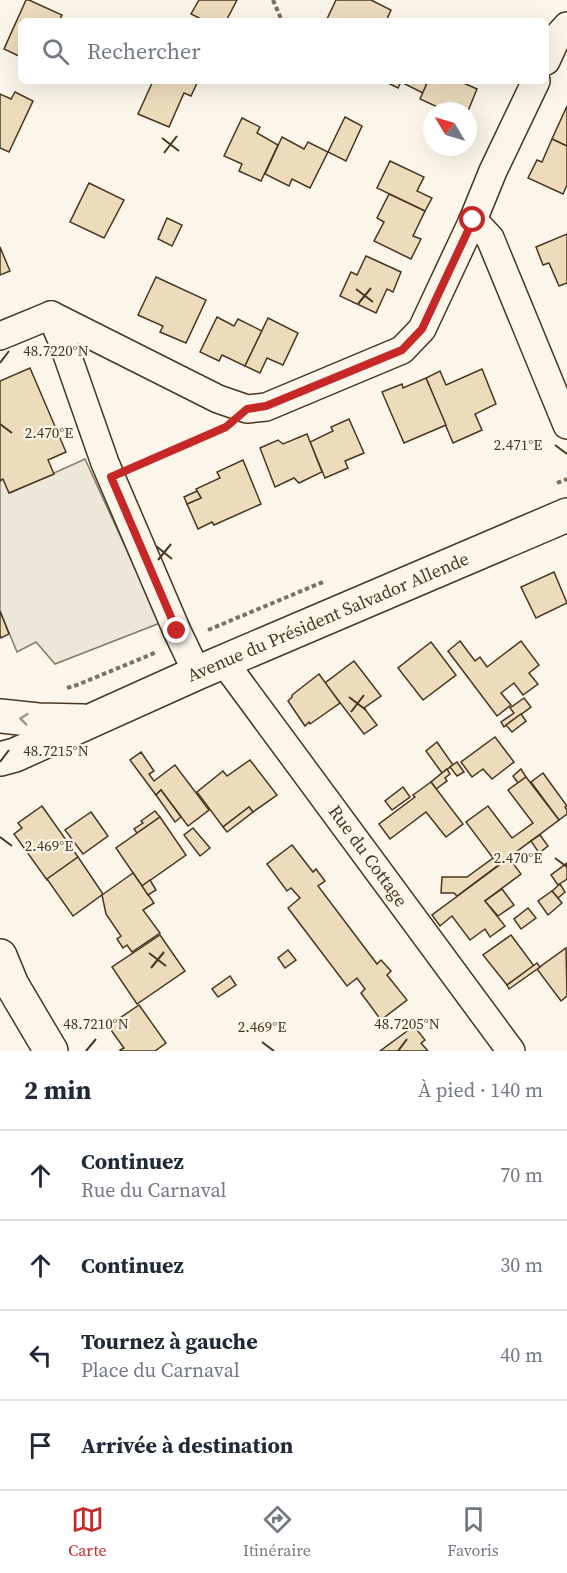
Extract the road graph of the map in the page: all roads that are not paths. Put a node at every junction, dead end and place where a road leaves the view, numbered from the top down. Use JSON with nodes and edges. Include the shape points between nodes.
{"nodes":[{"id":1,"x":567,"y":26,"type":"edge"},
{"id":2,"x":549,"y":54,"type":"edge"},
{"id":3,"x":535,"y":84,"type":"edge"},
{"id":4,"x":473,"y":220,"type":"junction"},
{"id":5,"x":51,"y":315,"type":"junction"},
{"id":6,"x":0,"y":336,"type":"edge"},
{"id":7,"x":567,"y":425,"type":"edge"},
{"id":8,"x":564,"y":524,"type":"edge"},
{"id":9,"x":211,"y":667,"type":"junction"},
{"id":10,"x":0,"y":716,"type":"edge"},
{"id":11,"x":91,"y":721,"type":"junction"},
{"id":12,"x":0,"y":759,"type":"edge"},
{"id":13,"x":0,"y":956,"type":"edge"},
{"id":14,"x":6,"y":991,"type":"edge"},
{"id":15,"x":51,"y":1051,"type":"edge"},
{"id":16,"x":511,"y":1051,"type":"edge"}],
"edges":[{"from":1,"to":2,"type":"street"},
{"from":3,"to":4,"type":"street"},
{"from":4,"to":5,"type":"street","via":[[422,329],[402,350],[266,406],[247,409],[218,399]]},
{"from":4,"to":7,"type":"street","via":[[490,238]]},
{"from":5,"to":6,"type":"street"},
{"from":5,"to":9,"type":"street","name":"Rue du Cottage","via":[[111,477],[182,642]]},
{"from":8,"to":9,"type":"street","name":"Avenue du Président Salvador Allende"},
{"from":9,"to":11,"type":"street","name":"Avenue du Président Salvador Allende"},
{"from":9,"to":16,"type":"street","name":"Rue du Cottage"},
{"from":11,"to":10,"type":"street","name":"Avenue du Président Salvador Allende","one_way":true},
{"from":11,"to":12,"type":"street","name":"Avenue du Président Salvador Allende"},
{"from":13,"to":14,"type":"street"},
{"from":14,"to":15,"type":"street"}]}
